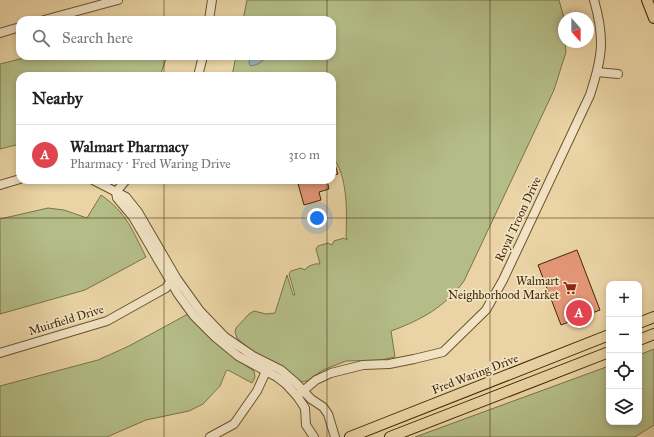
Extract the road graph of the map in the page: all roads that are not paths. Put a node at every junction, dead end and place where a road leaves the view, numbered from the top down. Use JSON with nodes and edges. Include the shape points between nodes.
{"nodes":[{"id":1,"x":118,"y":0,"type":"edge"},
{"id":2,"x":212,"y":0,"type":"edge"},
{"id":3,"x":594,"y":0,"type":"edge"},
{"id":4,"x":647,"y":0,"type":"edge"},
{"id":5,"x":59,"y":16,"type":"edge"},
{"id":6,"x":210,"y":16,"type":"edge"},
{"id":7,"x":653,"y":16,"type":"edge"},
{"id":8,"x":16,"y":28,"type":"edge"},
{"id":9,"x":0,"y":33,"type":"edge"},
{"id":10,"x":202,"y":60,"type":"edge"},
{"id":11,"x":199,"y":72,"type":"edge"},
{"id":12,"x":596,"y":72,"type":"junction"},
{"id":13,"x":618,"y":74,"type":"dead end"},
{"id":14,"x":16,"y":180,"type":"edge"},
{"id":15,"x":0,"y":184,"type":"edge"},
{"id":16,"x":101,"y":184,"type":"edge"},
{"id":17,"x":123,"y":184,"type":"edge"},
{"id":18,"x":116,"y":192,"type":"junction"},
{"id":19,"x":173,"y":284,"type":"junction"},
{"id":20,"x":654,"y":317,"type":"edge"},
{"id":21,"x":642,"y":322,"type":"edge"},
{"id":22,"x":654,"y":334,"type":"edge"},
{"id":23,"x":606,"y":337,"type":"edge"},
{"id":24,"x":642,"y":339,"type":"edge"},
{"id":25,"x":0,"y":353,"type":"edge"},
{"id":26,"x":606,"y":353,"type":"edge"},
{"id":27,"x":268,"y":368,"type":"junction"},
{"id":28,"x":300,"y":393,"type":"junction"},
{"id":29,"x":210,"y":437,"type":"edge"},
{"id":30,"x":314,"y":437,"type":"edge"},
{"id":31,"x":335,"y":437,"type":"edge"},
{"id":32,"x":350,"y":437,"type":"edge"},
{"id":33,"x":390,"y":437,"type":"edge"}],
"edges":[{"from":1,"to":5,"type":"street"},
{"from":2,"to":6,"type":"street"},
{"from":3,"to":12,"type":"street","name":"Royal Troon Drive","via":[[599,18],[601,44]]},
{"from":4,"to":7,"type":"main road"},
{"from":8,"to":9,"type":"street"},
{"from":10,"to":11,"type":"street"},
{"from":12,"to":13,"type":"street"},
{"from":12,"to":28,"type":"street","name":"Royal Troon Drive","via":[[590,95],[503,280],[486,310],[443,352],[414,360],[363,365],[331,373],[316,380]]},
{"from":14,"to":15,"type":"street"},
{"from":16,"to":18,"type":"street"},
{"from":17,"to":18,"type":"street"},
{"from":18,"to":19,"type":"street","via":[[117,198],[132,217]]},
{"from":19,"to":25,"type":"street","name":"Muirfield Drive","via":[[107,321]]},
{"from":19,"to":27,"type":"street","via":[[225,337]]},
{"from":20,"to":21,"type":"main road"},
{"from":22,"to":24,"type":"main road"},
{"from":23,"to":32,"type":"main road","name":"Fred Waring Drive"},
{"from":26,"to":33,"type":"main road"},
{"from":27,"to":28,"type":"street","via":[[287,375]]},
{"from":27,"to":29,"type":"street","via":[[257,392],[234,424]]},
{"from":28,"to":30,"type":"street","via":[[305,408],[306,425]]},
{"from":28,"to":31,"type":"street","via":[[326,410]]}]}
